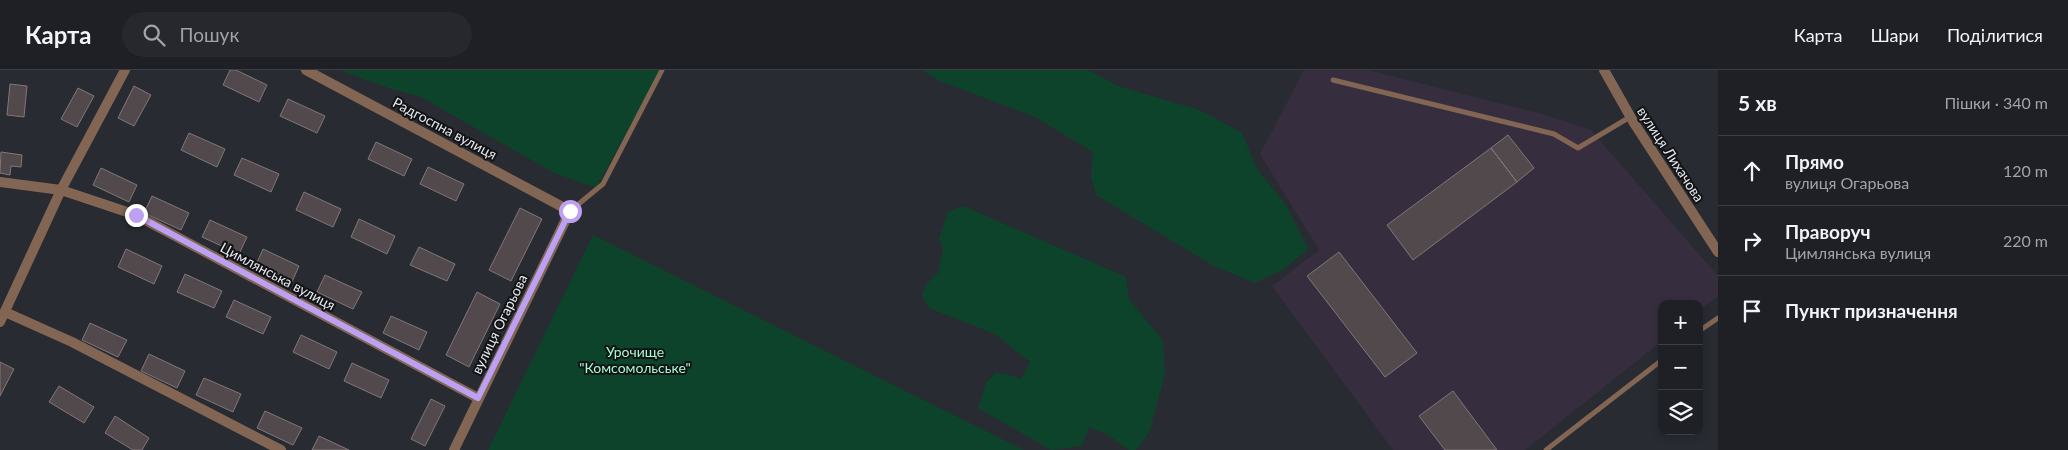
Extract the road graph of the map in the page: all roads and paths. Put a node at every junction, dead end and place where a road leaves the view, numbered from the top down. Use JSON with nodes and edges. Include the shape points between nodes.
{"nodes":[{"id":1,"x":125,"y":70,"type":"edge"},
{"id":2,"x":306,"y":70,"type":"edge"},
{"id":3,"x":662,"y":70,"type":"edge"},
{"id":4,"x":1604,"y":70,"type":"edge"},
{"id":5,"x":1333,"y":80,"type":"dead end"},
{"id":6,"x":1630,"y":117,"type":"junction"},
{"id":7,"x":0,"y":182,"type":"edge"},
{"id":8,"x":61,"y":190,"type":"junction"},
{"id":9,"x":570,"y":211,"type":"junction"},
{"id":10,"x":1718,"y":252,"type":"edge"},
{"id":11,"x":5,"y":312,"type":"junction"},
{"id":12,"x":1718,"y":318,"type":"edge"},
{"id":13,"x":0,"y":322,"type":"edge"},
{"id":14,"x":1703,"y":329,"type":"edge"},
{"id":15,"x":1658,"y":363,"type":"edge"},
{"id":16,"x":478,"y":398,"type":"junction"},
{"id":17,"x":281,"y":450,"type":"edge"},
{"id":18,"x":454,"y":450,"type":"edge"},
{"id":19,"x":1546,"y":450,"type":"edge"}],
"edges":[{"from":1,"to":8,"type":"street"},
{"from":2,"to":9,"type":"street","name":"Радгоспна вулиця"},
{"from":3,"to":9,"type":"lane","via":[[603,184]]},
{"from":4,"to":6,"type":"street","name":"вулиця Лихачова"},
{"from":5,"to":6,"type":"lane","via":[[1554,134],[1578,148]]},
{"from":6,"to":10,"type":"street","name":"вулиця Лихачова"},
{"from":7,"to":8,"type":"street","name":"Цимлянська вулиця"},
{"from":8,"to":11,"type":"street"},
{"from":8,"to":16,"type":"street","name":"Цимлянська вулиця","via":[[136,215]]},
{"from":9,"to":16,"type":"street","name":"вулиця Огарьова"},
{"from":11,"to":13,"type":"street"},
{"from":11,"to":17,"type":"street","via":[[72,342]]},
{"from":12,"to":14,"type":"lane"},
{"from":15,"to":19,"type":"lane"},
{"from":16,"to":18,"type":"street","name":"вулиця Огарьова"}]}
